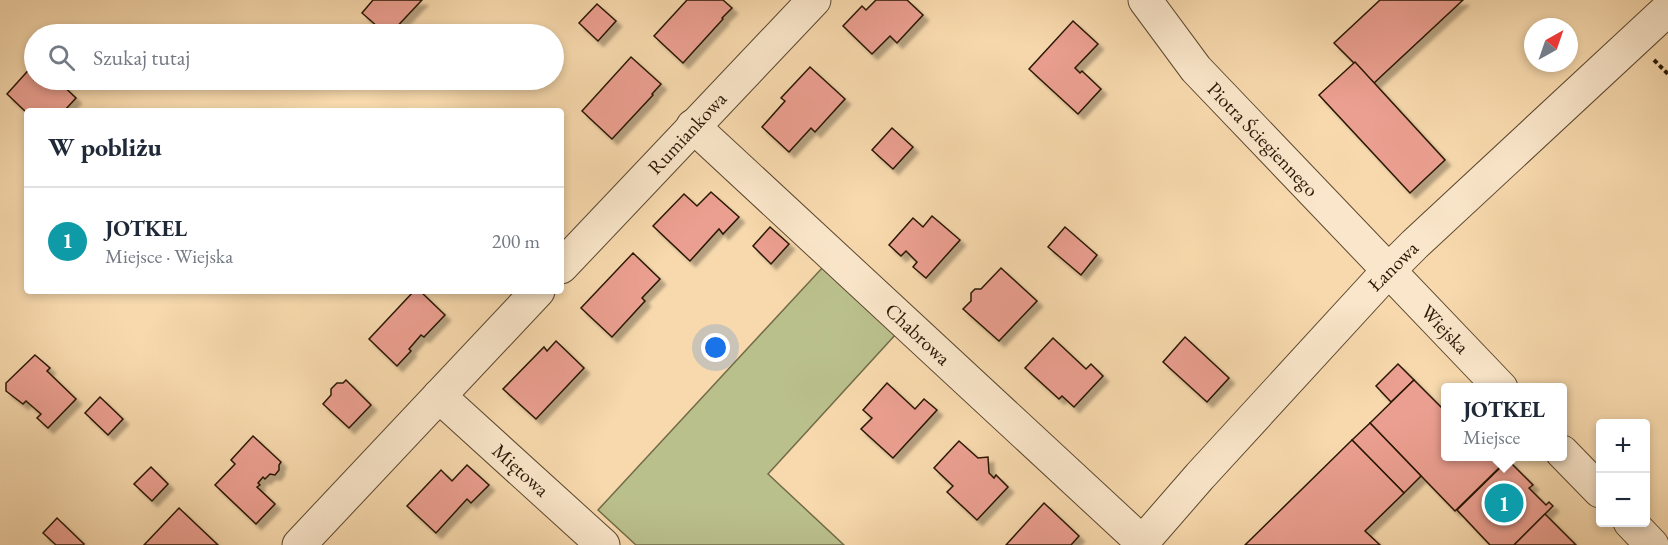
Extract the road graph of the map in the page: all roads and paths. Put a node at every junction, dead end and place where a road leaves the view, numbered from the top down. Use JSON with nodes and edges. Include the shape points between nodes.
{"nodes":[{"id":1,"x":814,"y":0,"type":"edge"},
{"id":2,"x":1145,"y":0,"type":"edge"},
{"id":3,"x":1668,"y":9,"type":"edge"},
{"id":4,"x":693,"y":126,"type":"junction"},
{"id":5,"x":564,"y":264,"type":"edge"},
{"id":6,"x":1389,"y":270,"type":"junction"},
{"id":7,"x":535,"y":294,"type":"edge"},
{"id":8,"x":1497,"y":383,"type":"edge"},
{"id":9,"x":439,"y":396,"type":"junction"},
{"id":10,"x":1567,"y":456,"type":"edge"},
{"id":11,"x":1596,"y":487,"type":"edge"},
{"id":12,"x":1635,"y":527,"type":"edge"},
{"id":13,"x":1141,"y":544,"type":"edge"},
{"id":14,"x":299,"y":545,"type":"edge"},
{"id":15,"x":603,"y":545,"type":"edge"},
{"id":16,"x":1652,"y":545,"type":"edge"}],
"edges":[{"from":1,"to":4,"type":"street","name":"Rumiankowa"},
{"from":2,"to":6,"type":"street","name":"Piotra Ściegiennego","via":[[1196,69]]},
{"from":3,"to":6,"type":"street","name":"Łanowa"},
{"from":4,"to":5,"type":"street","name":"Rumiankowa"},
{"from":4,"to":13,"type":"street","name":"Chabrowa"},
{"from":6,"to":8,"type":"street","name":"Wiejska"},
{"from":6,"to":13,"type":"street","name":"Łanowa"},
{"from":7,"to":9,"type":"street"},
{"from":9,"to":14,"type":"street"},
{"from":9,"to":15,"type":"street","name":"Miętowa"},
{"from":10,"to":11,"type":"street"},
{"from":12,"to":16,"type":"street"}]}
